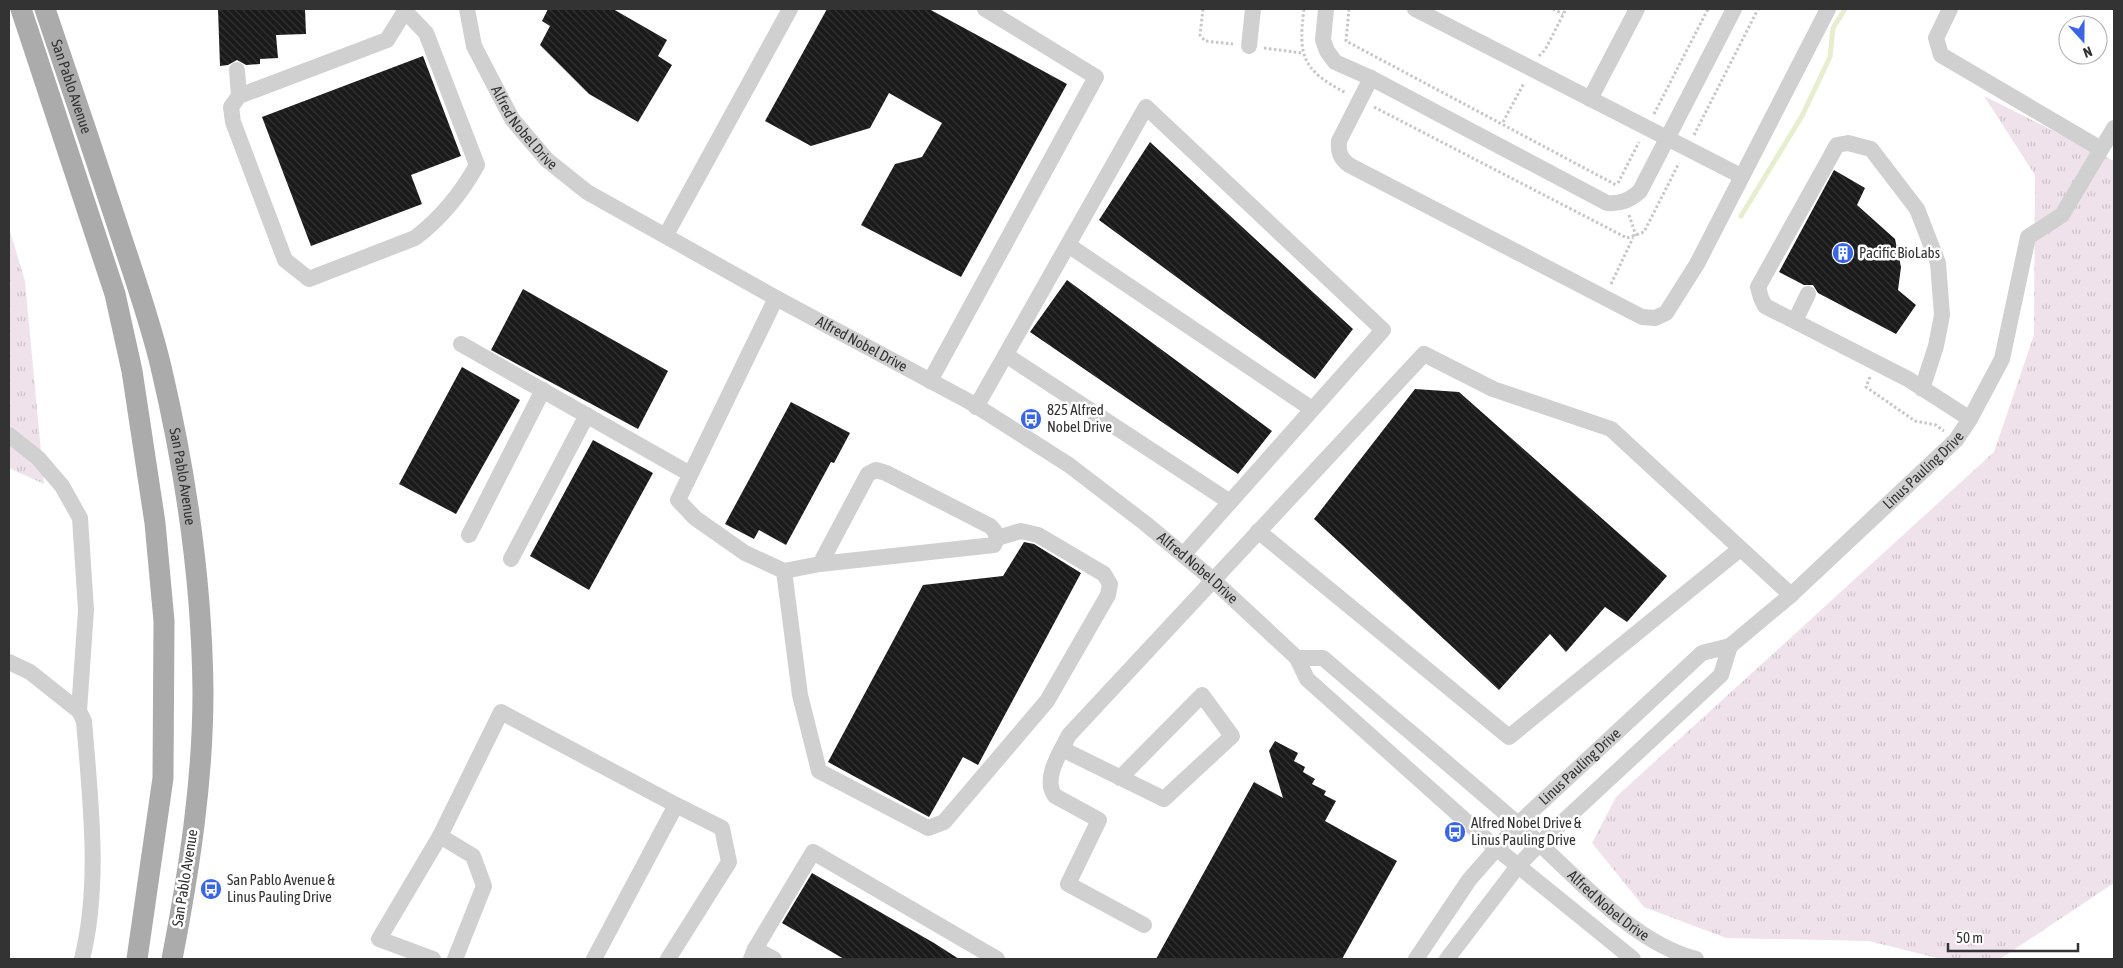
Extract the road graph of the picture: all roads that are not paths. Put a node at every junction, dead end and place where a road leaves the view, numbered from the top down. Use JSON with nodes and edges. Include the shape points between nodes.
{"nodes":[{"id":1,"x":21,"y":9,"type":"edge"},
{"id":2,"x":46,"y":9,"type":"edge"},
{"id":3,"x":467,"y":9,"type":"edge"},
{"id":4,"x":790,"y":9,"type":"edge"},
{"id":5,"x":985,"y":9,"type":"edge"},
{"id":6,"x":1253,"y":9,"type":"edge"},
{"id":7,"x":1326,"y":9,"type":"edge"},
{"id":8,"x":1415,"y":9,"type":"edge"},
{"id":9,"x":1637,"y":9,"type":"edge"},
{"id":10,"x":1734,"y":9,"type":"edge"},
{"id":11,"x":1828,"y":9,"type":"edge"},
{"id":12,"x":1950,"y":9,"type":"edge"},
{"id":13,"x":407,"y":10,"type":"edge"},
{"id":14,"x":1249,"y":46,"type":"dead end"},
{"id":15,"x":237,"y":70,"type":"dead end"},
{"id":16,"x":1371,"y":78,"type":"junction"},
{"id":17,"x":239,"y":96,"type":"junction"},
{"id":18,"x":1590,"y":99,"type":"junction"},
{"id":19,"x":2114,"y":128,"type":"edge"},
{"id":20,"x":1667,"y":138,"type":"junction"},
{"id":21,"x":2101,"y":149,"type":"junction"},
{"id":22,"x":1741,"y":176,"type":"junction"},
{"id":23,"x":666,"y":235,"type":"junction"},
{"id":24,"x":1068,"y":245,"type":"junction"},
{"id":25,"x":1808,"y":294,"type":"dead end"},
{"id":26,"x":776,"y":298,"type":"junction"},
{"id":27,"x":1795,"y":321,"type":"junction"},
{"id":28,"x":462,"y":344,"type":"dead end"},
{"id":29,"x":1006,"y":355,"type":"junction"},
{"id":30,"x":930,"y":381,"type":"junction"},
{"id":31,"x":1922,"y":389,"type":"junction"},
{"id":32,"x":543,"y":390,"type":"junction"},
{"id":33,"x":976,"y":407,"type":"junction"},
{"id":34,"x":1312,"y":409,"type":"junction"},
{"id":35,"x":587,"y":416,"type":"junction"},
{"id":36,"x":1970,"y":419,"type":"junction"},
{"id":37,"x":9,"y":435,"type":"edge"},
{"id":38,"x":690,"y":474,"type":"junction"},
{"id":39,"x":1230,"y":502,"type":"junction"},
{"id":40,"x":1258,"y":530,"type":"junction"},
{"id":41,"x":469,"y":535,"type":"dead end"},
{"id":42,"x":997,"y":538,"type":"junction"},
{"id":43,"x":1740,"y":549,"type":"junction"},
{"id":44,"x":1183,"y":555,"type":"junction"},
{"id":45,"x":511,"y":559,"type":"dead end"},
{"id":46,"x":820,"y":564,"type":"junction"},
{"id":47,"x":784,"y":571,"type":"junction"},
{"id":48,"x":1212,"y":579,"type":"junction"},
{"id":49,"x":1791,"y":595,"type":"junction"},
{"id":50,"x":1730,"y":646,"type":"junction"},
{"id":51,"x":1297,"y":658,"type":"junction"},
{"id":52,"x":9,"y":662,"type":"edge"},
{"id":53,"x":79,"y":711,"type":"junction"},
{"id":54,"x":1062,"y":749,"type":"junction"},
{"id":55,"x":1120,"y":778,"type":"junction"},
{"id":56,"x":676,"y":805,"type":"junction"},
{"id":57,"x":1518,"y":824,"type":"junction"},
{"id":58,"x":440,"y":836,"type":"junction"},
{"id":59,"x":1540,"y":843,"type":"junction"},
{"id":60,"x":1496,"y":848,"type":"junction"},
{"id":61,"x":1518,"y":866,"type":"junction"},
{"id":62,"x":1144,"y":924,"type":"dead end"},
{"id":63,"x":753,"y":954,"type":"edge"},
{"id":64,"x":82,"y":959,"type":"edge"},
{"id":65,"x":137,"y":959,"type":"edge"},
{"id":66,"x":172,"y":959,"type":"edge"},
{"id":67,"x":433,"y":959,"type":"edge"},
{"id":68,"x":455,"y":959,"type":"edge"},
{"id":69,"x":594,"y":959,"type":"edge"},
{"id":70,"x":668,"y":959,"type":"edge"},
{"id":71,"x":774,"y":959,"type":"edge"},
{"id":72,"x":997,"y":959,"type":"edge"},
{"id":73,"x":1416,"y":959,"type":"edge"},
{"id":74,"x":1447,"y":959,"type":"edge"},
{"id":75,"x":1633,"y":959,"type":"edge"},
{"id":76,"x":1696,"y":959,"type":"edge"}],
"edges":[{"from":1,"to":65,"type":"main road","name":"San Pablo Avenue","via":[[115,294],[132,371],[155,524],[164,621],[163,778]]},
{"from":2,"to":66,"type":"main road","name":"San Pablo Avenue","via":[[161,365],[190,526],[200,625],[202,703],[189,871]]},
{"from":3,"to":23,"type":"street","name":"Alfred Nobel Drive","via":[[474,46],[512,119],[547,160],[588,192]]},
{"from":4,"to":23,"type":"street"},
{"from":5,"to":30,"type":"street","via":[[1096,77]]},
{"from":6,"to":14,"type":"street"},
{"from":7,"to":16,"type":"street","via":[[1323,40],[1327,51],[1335,62]]},
{"from":8,"to":18,"type":"street"},
{"from":9,"to":18,"type":"street"},
{"from":10,"to":20,"type":"street"},
{"from":11,"to":22,"type":"street"},
{"from":12,"to":21,"type":"street","via":[[1936,38],[1940,54]]},
{"from":13,"to":17,"type":"street","via":[[387,40]]},
{"from":13,"to":17,"type":"street","via":[[426,33],[477,164],[467,184],[429,228],[415,238],[309,279],[285,260],[233,122],[231,107]]},
{"from":15,"to":17,"type":"street"},
{"from":16,"to":20,"type":"street","via":[[1607,203],[1624,202],[1640,191]]},
{"from":16,"to":22,"type":"street","via":[[1339,141],[1338,150],[1348,165],[1642,318],[1666,314],[1697,264]]},
{"from":18,"to":20,"type":"street"},
{"from":19,"to":21,"type":"street"},
{"from":20,"to":22,"type":"street"},
{"from":21,"to":36,"type":"street","name":"Linus Pauling Drive","via":[[2062,215],[2028,237],[2002,360]]},
{"from":23,"to":26,"type":"street","name":"Alfred Nobel Drive"},
{"from":24,"to":29,"type":"street"},
{"from":24,"to":34,"type":"street"},
{"from":24,"to":34,"type":"street","via":[[1146,107],[1383,330]]},
{"from":25,"to":27,"type":"street"},
{"from":26,"to":30,"type":"street","name":"Alfred Nobel Drive"},
{"from":26,"to":38,"type":"street"},
{"from":27,"to":31,"type":"street"},
{"from":27,"to":31,"type":"street","via":[[1765,306],[1758,287],[1837,145],[1848,143],[1871,149],[1917,209],[1938,263],[1942,315]]},
{"from":28,"to":32,"type":"street"},
{"from":29,"to":33,"type":"street"},
{"from":29,"to":39,"type":"street"},
{"from":30,"to":33,"type":"street","name":"Alfred Nobel Drive"},
{"from":31,"to":36,"type":"street"},
{"from":32,"to":35,"type":"street"},
{"from":32,"to":41,"type":"street"},
{"from":33,"to":44,"type":"street","name":"Alfred Nobel Drive","via":[[1069,466]]},
{"from":34,"to":39,"type":"street"},
{"from":35,"to":38,"type":"street"},
{"from":35,"to":45,"type":"street"},
{"from":36,"to":49,"type":"street","name":"Linus Pauling Drive","via":[[1956,440]]},
{"from":37,"to":53,"type":"street","via":[[38,458],[62,486],[80,518],[86,610]]},
{"from":38,"to":47,"type":"street","via":[[678,500],[695,518],[745,553]]},
{"from":39,"to":44,"type":"street"},
{"from":40,"to":43,"type":"street","via":[[1424,354],[1493,389],[1611,429]]},
{"from":40,"to":43,"type":"street","via":[[1509,737]]},
{"from":40,"to":48,"type":"street"},
{"from":42,"to":46,"type":"street","via":[[994,545]]},
{"from":42,"to":46,"type":"street","via":[[996,531],[990,526],[876,470],[868,474]]},
{"from":42,"to":47,"type":"street","via":[[1021,531],[1038,535],[1104,574],[1110,584],[1108,595],[1047,701],[944,822],[928,828],[819,771],[800,695]]},
{"from":43,"to":49,"type":"street"},
{"from":44,"to":48,"type":"street","name":"Alfred Nobel Drive"},
{"from":46,"to":47,"type":"street"},
{"from":48,"to":51,"type":"street","name":"Alfred Nobel Drive"},
{"from":48,"to":54,"type":"street","via":[[1069,734]]},
{"from":49,"to":50,"type":"street","name":"Linus Pauling Drive"},
{"from":50,"to":57,"type":"street","name":"Linus Pauling Drive","via":[[1702,653]]},
{"from":50,"to":59,"type":"street","name":"Linus Pauling Drive","via":[[1721,675]]},
{"from":51,"to":57,"type":"street","name":"Alfred Nobel Drive","via":[[1323,658]]},
{"from":51,"to":60,"type":"street","name":"Alfred Nobel Drive","via":[[1307,679]]},
{"from":52,"to":53,"type":"street","via":[[30,672]]},
{"from":53,"to":64,"type":"street","via":[[84,721],[91,804],[91,908]]},
{"from":54,"to":55,"type":"street"},
{"from":54,"to":62,"type":"street","via":[[1049,782],[1050,789],[1055,796],[1099,820],[1068,884]]},
{"from":55,"to":55,"type":"street","via":[[1202,695],[1232,736],[1164,800]]},
{"from":56,"to":58,"type":"street","via":[[500,712]]},
{"from":56,"to":69,"type":"street"},
{"from":56,"to":70,"type":"street","via":[[722,828],[729,862]]},
{"from":57,"to":59,"type":"street","name":"Alfred Nobel Drive"},
{"from":57,"to":60,"type":"street","name":"Linus Pauling Drive"},
{"from":58,"to":67,"type":"street","via":[[379,939]]},
{"from":58,"to":68,"type":"street","via":[[473,856],[484,886]]},
{"from":59,"to":61,"type":"street","name":"Linus Pauling Drive"},
{"from":59,"to":76,"type":"street","name":"Alfred Nobel Drive","via":[[1629,924],[1654,941]]},
{"from":60,"to":61,"type":"street","name":"Alfred Nobel Drive"},
{"from":60,"to":73,"type":"street","name":"Linus Pauling Drive"},
{"from":61,"to":74,"type":"street","name":"Linus Pauling Drive"},
{"from":61,"to":75,"type":"street","name":"Alfred Nobel Drive"},
{"from":63,"to":71,"type":"street"},
{"from":63,"to":72,"type":"street","via":[[812,852]]}]}
